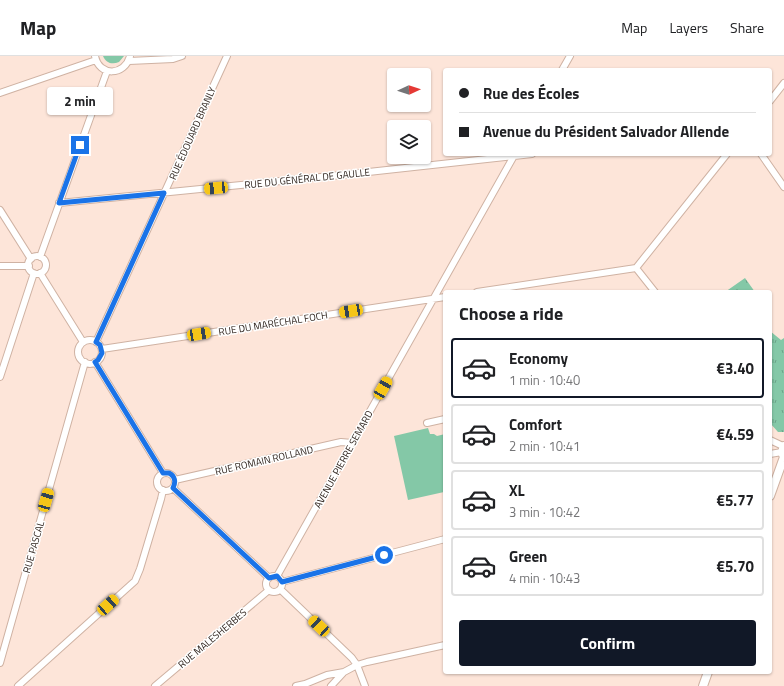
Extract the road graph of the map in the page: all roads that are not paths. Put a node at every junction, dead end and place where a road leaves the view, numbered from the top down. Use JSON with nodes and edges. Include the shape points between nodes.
{"nodes":[{"id":1,"x":182,"y":56,"type":"edge"},
{"id":2,"x":227,"y":56,"type":"edge"},
{"id":3,"x":570,"y":56,"type":"edge"},
{"id":4,"x":95,"y":58,"type":"edge"},
{"id":5,"x":129,"y":58,"type":"edge"},
{"id":6,"x":563,"y":68,"type":"edge"},
{"id":7,"x":107,"y":71,"type":"junction"},
{"id":8,"x":784,"y":83,"type":"edge"},
{"id":9,"x":0,"y":93,"type":"edge"},
{"id":10,"x":772,"y":98,"type":"edge"},
{"id":11,"x":505,"y":156,"type":"edge"},
{"id":12,"x":513,"y":156,"type":"edge"},
{"id":13,"x":726,"y":156,"type":"edge"},
{"id":14,"x":762,"y":156,"type":"edge"},
{"id":15,"x":784,"y":187,"type":"edge"},
{"id":16,"x":164,"y":193,"type":"junction"},
{"id":17,"x":59,"y":203,"type":"junction"},
{"id":18,"x":0,"y":210,"type":"edge"},
{"id":19,"x":40,"y":257,"type":"junction"},
{"id":20,"x":32,"y":258,"type":"junction"},
{"id":21,"x":0,"y":266,"type":"edge"},
{"id":22,"x":29,"y":266,"type":"junction"},
{"id":23,"x":636,"y":268,"type":"junction"},
{"id":24,"x":37,"y":273,"type":"junction"},
{"id":25,"x":490,"y":290,"type":"edge"},
{"id":26,"x":653,"y":290,"type":"edge"},
{"id":27,"x":443,"y":297,"type":"edge"},
{"id":28,"x":434,"y":299,"type":"junction"},
{"id":29,"x":83,"y":342,"type":"junction"},
{"id":30,"x":96,"y":342,"type":"junction"},
{"id":31,"x":102,"y":349,"type":"junction"},
{"id":32,"x":85,"y":362,"type":"junction"},
{"id":33,"x":95,"y":362,"type":"junction"},
{"id":34,"x":0,"y":377,"type":"edge"},
{"id":35,"x":443,"y":419,"type":"edge"},
{"id":36,"x":427,"y":423,"type":"dead end"},
{"id":37,"x":772,"y":442,"type":"edge"},
{"id":38,"x":352,"y":443,"type":"junction"},
{"id":39,"x":783,"y":452,"type":"edge"},
{"id":40,"x":772,"y":454,"type":"edge"},
{"id":41,"x":163,"y":473,"type":"junction"},
{"id":42,"x":175,"y":480,"type":"junction"},
{"id":43,"x":173,"y":488,"type":"junction"},
{"id":44,"x":772,"y":489,"type":"edge"},
{"id":45,"x":163,"y":490,"type":"junction"},
{"id":46,"x":443,"y":540,"type":"edge"},
{"id":47,"x":277,"y":576,"type":"junction"},
{"id":48,"x":269,"y":578,"type":"junction"},
{"id":49,"x":282,"y":582,"type":"junction"},
{"id":50,"x":280,"y":589,"type":"junction"},
{"id":51,"x":269,"y":590,"type":"junction"},
{"id":52,"x":443,"y":645,"type":"edge"},
{"id":53,"x":0,"y":663,"type":"edge"},
{"id":54,"x":357,"y":665,"type":"junction"},
{"id":55,"x":344,"y":672,"type":"junction"},
{"id":56,"x":707,"y":674,"type":"edge"},
{"id":57,"x":18,"y":686,"type":"edge"},
{"id":58,"x":155,"y":686,"type":"edge"},
{"id":59,"x":296,"y":686,"type":"edge"},
{"id":60,"x":331,"y":686,"type":"edge"},
{"id":61,"x":365,"y":686,"type":"edge"},
{"id":62,"x":704,"y":686,"type":"edge"}],
"edges":[{"from":1,"to":5,"type":"street"},
{"from":2,"to":16,"type":"street","name":"RUE ÉDOUARD BRANLY"},
{"from":3,"to":6,"type":"street"},
{"from":4,"to":7,"type":"street"},
{"from":4,"to":9,"type":"street"},
{"from":5,"to":7,"type":"street","via":[[122,69]]},
{"from":7,"to":17,"type":"street"},
{"from":8,"to":10,"type":"street"},
{"from":11,"to":16,"type":"street","name":"RUE DU GÉNÉRAL DE GAULLE"},
{"from":12,"to":28,"type":"street","name":"AVENUE PIERRE SEMARD"},
{"from":13,"to":23,"type":"street"},
{"from":14,"to":15,"type":"street"},
{"from":16,"to":17,"type":"street","name":"RUE DU GÉNÉRAL DE GAULLE"},
{"from":16,"to":30,"type":"street","name":"RUE ÉDOUARD BRANLY"},
{"from":17,"to":19,"type":"street"},
{"from":18,"to":20,"type":"street"},
{"from":19,"to":20,"type":"street"},
{"from":19,"to":24,"type":"street","via":[[46,265],[44,270]]},
{"from":20,"to":22,"type":"street"},
{"from":21,"to":22,"type":"street"},
{"from":22,"to":24,"type":"street","via":[[30,270]]},
{"from":23,"to":25,"type":"street"},
{"from":23,"to":26,"type":"street"},
{"from":24,"to":29,"type":"street"},
{"from":24,"to":34,"type":"street"},
{"from":27,"to":28,"type":"street","name":"RUE DU MARÉCHAL FOCH"},
{"from":28,"to":31,"type":"street","name":"RUE DU MARÉCHAL FOCH"},
{"from":28,"to":38,"type":"street","name":"AVENUE PIERRE SEMARD"},
{"from":29,"to":30,"type":"street"},
{"from":29,"to":32,"type":"street","via":[[78,350],[81,360]]},
{"from":30,"to":31,"type":"street"},
{"from":31,"to":33,"type":"street","via":[[101,357]]},
{"from":32,"to":33,"type":"street"},
{"from":32,"to":53,"type":"street","name":"RUE PASCAL"},
{"from":33,"to":41,"type":"street"},
{"from":35,"to":36,"type":"street"},
{"from":37,"to":39,"type":"street"},
{"from":38,"to":42,"type":"street","name":"RUE ROMAIN ROLLAND","via":[[342,442]]},
{"from":38,"to":47,"type":"street","name":"AVENUE PIERRE SEMARD"},
{"from":39,"to":40,"type":"street"},
{"from":39,"to":44,"type":"street"},
{"from":41,"to":42,"type":"street","via":[[172,474]]},
{"from":41,"to":45,"type":"street","via":[[157,481]]},
{"from":42,"to":43,"type":"street"},
{"from":43,"to":45,"type":"street"},
{"from":43,"to":48,"type":"street"},
{"from":45,"to":57,"type":"street","via":[[135,581]]},
{"from":46,"to":49,"type":"street"},
{"from":47,"to":48,"type":"street"},
{"from":47,"to":49,"type":"street"},
{"from":48,"to":51,"type":"street","via":[[266,584]]},
{"from":49,"to":50,"type":"street"},
{"from":50,"to":51,"type":"street","via":[[275,592]]},
{"from":50,"to":54,"type":"street"},
{"from":51,"to":58,"type":"street","name":"RUE MALESHERBES"},
{"from":52,"to":54,"type":"street"},
{"from":54,"to":55,"type":"street"},
{"from":54,"to":61,"type":"street"},
{"from":55,"to":59,"type":"street"},
{"from":55,"to":60,"type":"street"},
{"from":56,"to":62,"type":"street"}]}
